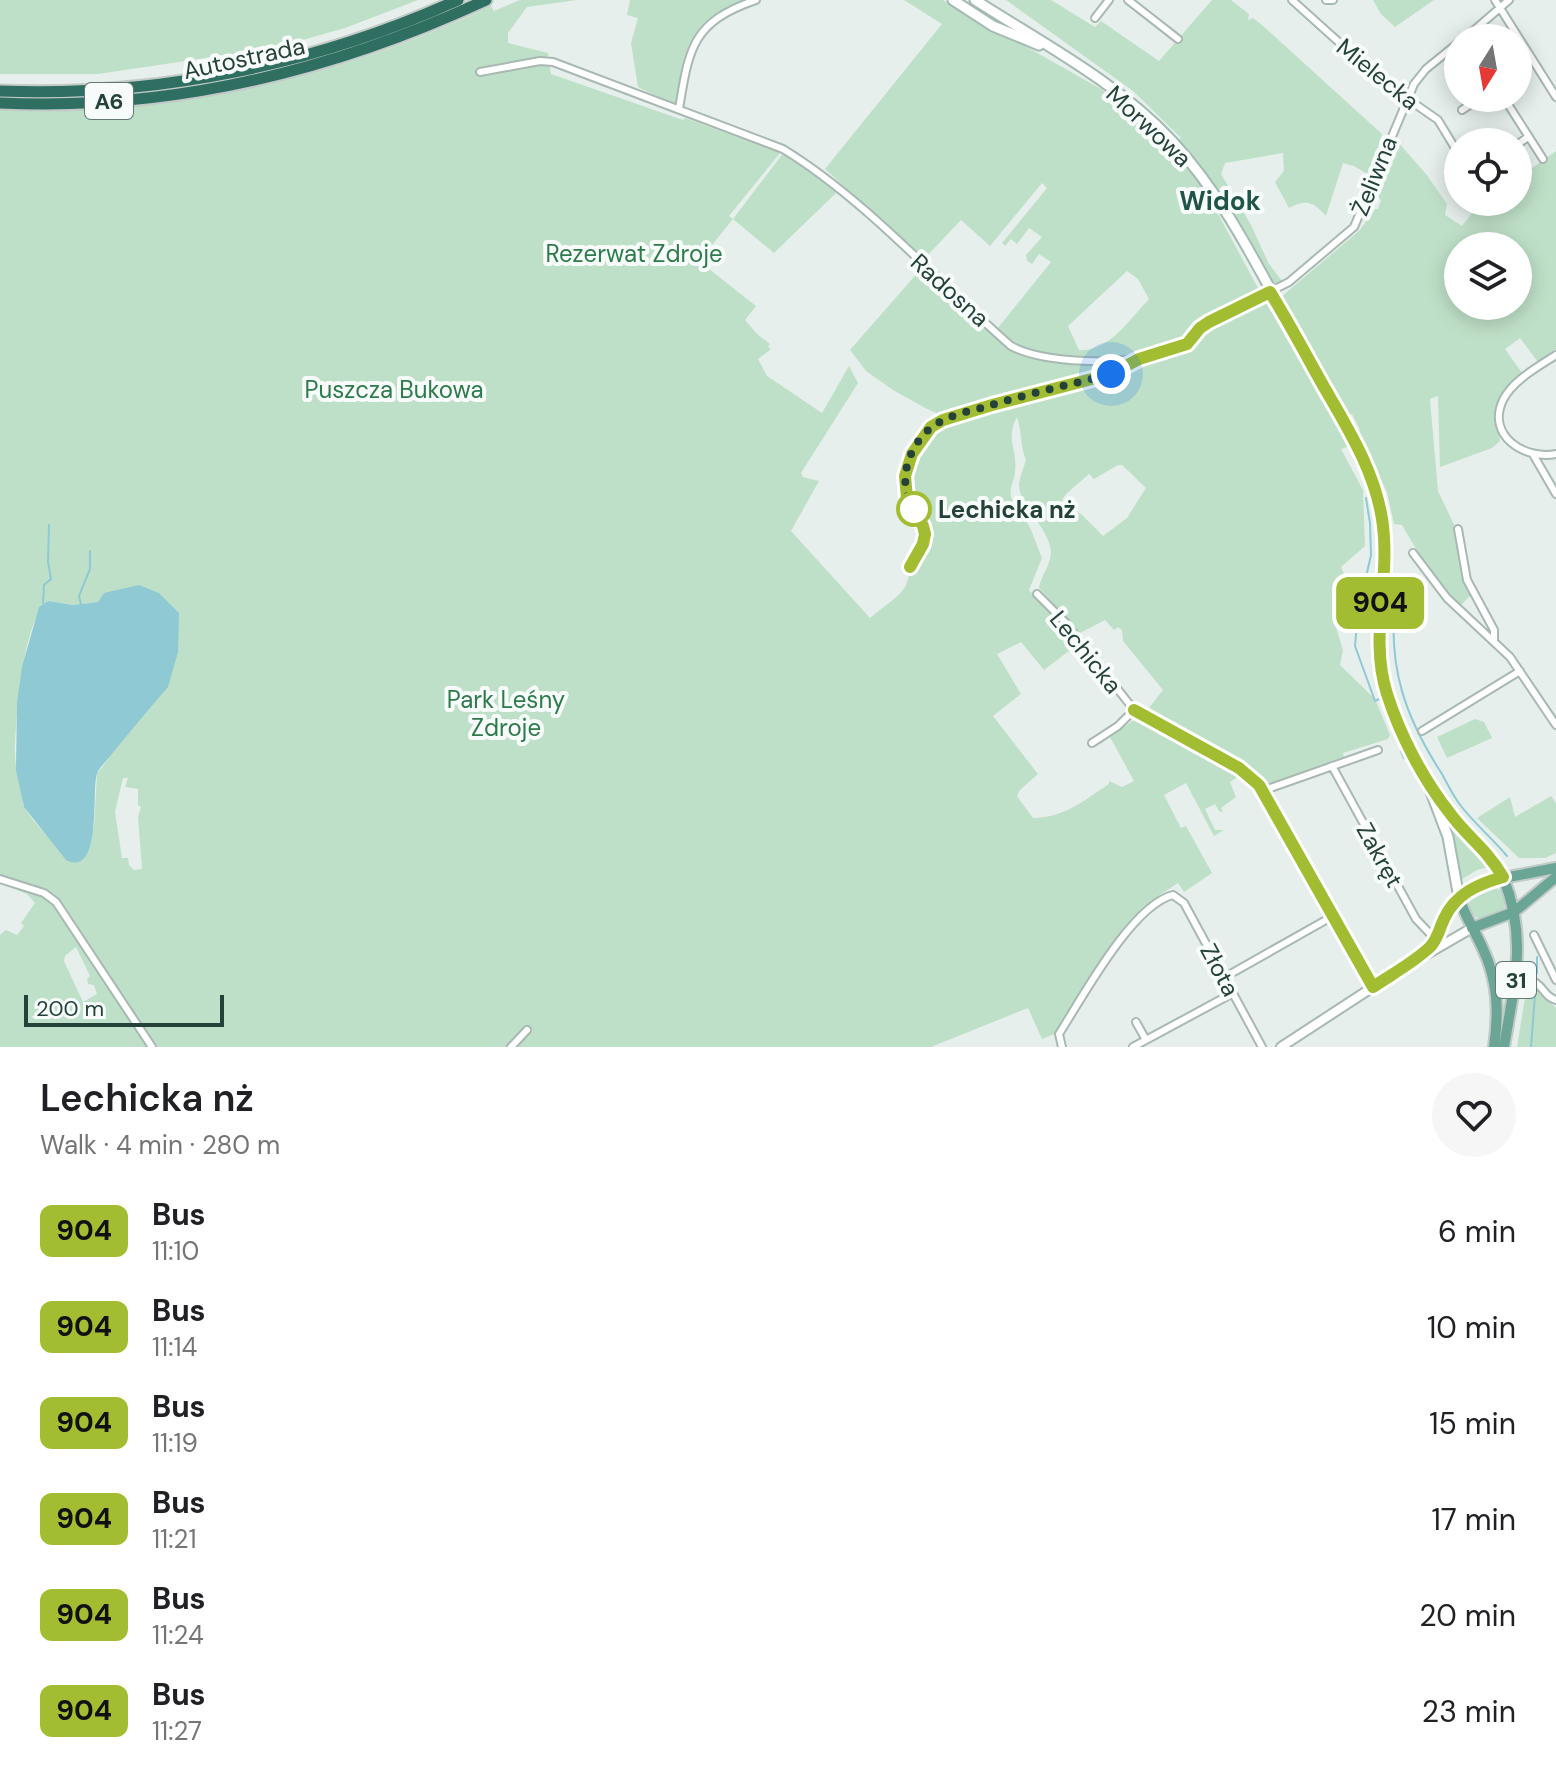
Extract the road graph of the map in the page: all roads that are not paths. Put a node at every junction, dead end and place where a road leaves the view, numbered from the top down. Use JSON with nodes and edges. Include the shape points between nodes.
{"nodes":[{"id":1,"x":458,"y":0,"type":"edge"},
{"id":2,"x":486,"y":0,"type":"edge"},
{"id":3,"x":756,"y":0,"type":"edge"},
{"id":4,"x":953,"y":0,"type":"edge"},
{"id":5,"x":975,"y":0,"type":"edge"},
{"id":6,"x":1109,"y":0,"type":"edge"},
{"id":7,"x":1128,"y":0,"type":"edge"},
{"id":8,"x":1292,"y":0,"type":"edge"},
{"id":9,"x":1326,"y":0,"type":"edge"},
{"id":10,"x":1333,"y":0,"type":"edge"},
{"id":11,"x":1495,"y":0,"type":"edge"},
{"id":12,"x":1509,"y":0,"type":"edge"},
{"id":13,"x":1500,"y":9,"type":"junction"},
{"id":14,"x":1095,"y":18,"type":"dead end"},
{"id":15,"x":1482,"y":24,"type":"edge"},
{"id":16,"x":1178,"y":39,"type":"dead end"},
{"id":17,"x":1444,"y":54,"type":"edge"},
{"id":18,"x":1063,"y":57,"type":"junction"},
{"id":19,"x":480,"y":72,"type":"dead end"},
{"id":20,"x":236,"y":79,"type":"junction"},
{"id":21,"x":216,"y":82,"type":"junction"},
{"id":22,"x":0,"y":91,"type":"edge"},
{"id":23,"x":1556,"y":97,"type":"edge"},
{"id":24,"x":1406,"y":98,"type":"junction"},
{"id":25,"x":0,"y":103,"type":"edge"},
{"id":26,"x":679,"y":109,"type":"junction"},
{"id":27,"x":1444,"y":130,"type":"edge"},
{"id":28,"x":1532,"y":143,"type":"edge"},
{"id":29,"x":1543,"y":159,"type":"dead end"},
{"id":30,"x":1270,"y":292,"type":"junction"},
{"id":31,"x":1556,"y":355,"type":"edge"},
{"id":32,"x":1139,"y":359,"type":"junction"},
{"id":33,"x":1556,"y":454,"type":"edge"},
{"id":34,"x":1534,"y":456,"type":"junction"},
{"id":35,"x":1556,"y":494,"type":"edge"},
{"id":36,"x":1458,"y":529,"type":"dead end"},
{"id":37,"x":1413,"y":553,"type":"dead end"},
{"id":38,"x":910,"y":567,"type":"dead end"},
{"id":39,"x":1037,"y":594,"type":"dead end"},
{"id":40,"x":1494,"y":640,"type":"junction"},
{"id":41,"x":1520,"y":671,"type":"junction"},
{"id":42,"x":1134,"y":710,"type":"junction"},
{"id":43,"x":1556,"y":725,"type":"edge"},
{"id":44,"x":1422,"y":731,"type":"dead end"},
{"id":45,"x":1092,"y":743,"type":"dead end"},
{"id":46,"x":1378,"y":750,"type":"dead end"},
{"id":47,"x":1419,"y":763,"type":"junction"},
{"id":48,"x":1332,"y":766,"type":"junction"},
{"id":49,"x":1262,"y":791,"type":"junction"},
{"id":50,"x":1556,"y":868,"type":"edge"},
{"id":51,"x":1503,"y":877,"type":"junction"},
{"id":52,"x":1556,"y":877,"type":"edge"},
{"id":53,"x":0,"y":879,"type":"edge"},
{"id":54,"x":1459,"y":898,"type":"junction"},
{"id":55,"x":1514,"y":912,"type":"junction"},
{"id":56,"x":1333,"y":916,"type":"junction"},
{"id":57,"x":1472,"y":928,"type":"junction"},
{"id":58,"x":1534,"y":935,"type":"dead end"},
{"id":59,"x":1435,"y":939,"type":"junction"},
{"id":60,"x":1419,"y":957,"type":"junction"},
{"id":61,"x":1491,"y":968,"type":"junction"},
{"id":62,"x":1225,"y":977,"type":"junction"},
{"id":63,"x":1516,"y":977,"type":"junction"},
{"id":64,"x":1556,"y":980,"type":"edge"},
{"id":65,"x":1374,"y":988,"type":"junction"},
{"id":66,"x":1233,"y":993,"type":"junction"},
{"id":67,"x":1556,"y":1000,"type":"edge"},
{"id":68,"x":1136,"y":1022,"type":"dead end"},
{"id":69,"x":527,"y":1030,"type":"dead end"},
{"id":70,"x":1146,"y":1040,"type":"junction"},
{"id":71,"x":152,"y":1047,"type":"edge"},
{"id":72,"x":511,"y":1047,"type":"edge"},
{"id":73,"x":1062,"y":1047,"type":"edge"},
{"id":74,"x":1133,"y":1047,"type":"edge"},
{"id":75,"x":1262,"y":1047,"type":"edge"},
{"id":76,"x":1281,"y":1047,"type":"edge"},
{"id":77,"x":1494,"y":1047,"type":"edge"},
{"id":78,"x":1504,"y":1047,"type":"edge"}],
"edges":[{"from":1,"to":20,"type":"highway","name":"Autostrada","number":"A6","via":[[403,24]]},
{"from":2,"to":20,"type":"highway","name":"Autostrada","number":"A6","via":[[377,46],[294,71]]},
{"from":3,"to":26,"type":"street","via":[[720,15],[698,37],[689,55]]},
{"from":4,"to":18,"type":"main road","name":"Morwowa","via":[[993,26]]},
{"from":5,"to":18,"type":"main road","name":"Morwowa"},
{"from":6,"to":14,"type":"street"},
{"from":7,"to":16,"type":"street"},
{"from":8,"to":24,"type":"street","name":"Mielecka"},
{"from":9,"to":10,"type":"street"},
{"from":11,"to":13,"type":"street"},
{"from":12,"to":13,"type":"street"},
{"from":13,"to":15,"type":"street"},
{"from":13,"to":23,"type":"street"},
{"from":17,"to":24,"type":"street","name":"Żeliwna"},
{"from":18,"to":30,"type":"main road","name":"Morwowa","via":[[1130,102],[1183,154],[1222,207]]},
{"from":19,"to":26,"type":"street","name":"Radosna","via":[[553,62]]},
{"from":20,"to":21,"type":"highway","name":"Autostrada","number":"A6"},
{"from":21,"to":22,"type":"highway","name":"Autostrada","number":"A6"},
{"from":21,"to":25,"type":"highway","name":"Autostrada","number":"A6","via":[[109,101]]},
{"from":24,"to":27,"type":"street","name":"Mielecka"},
{"from":24,"to":30,"type":"street","name":"Żeliwna","via":[[1354,227]]},
{"from":26,"to":32,"type":"street","name":"Radosna","via":[[801,160],[1020,350],[1064,360]]},
{"from":28,"to":29,"type":"street"},
{"from":30,"to":32,"type":"street","name":"Radosna","via":[[1209,322],[1190,343]]},
{"from":30,"to":47,"type":"main road","via":[[1374,486],[1383,526],[1381,667],[1392,708]]},
{"from":31,"to":34,"type":"street","via":[[1519,381],[1501,405],[1504,436]]},
{"from":32,"to":38,"type":"street","via":[[1111,374],[943,420],[927,430],[906,470],[905,491],[925,534]]},
{"from":33,"to":34,"type":"street"},
{"from":34,"to":35,"type":"street"},
{"from":36,"to":40,"type":"street","via":[[1469,586],[1494,630]]},
{"from":37,"to":40,"type":"street","via":[[1447,598]]},
{"from":39,"to":42,"type":"street","name":"Lechicka"},
{"from":40,"to":41,"type":"street"},
{"from":41,"to":43,"type":"street"},
{"from":41,"to":44,"type":"street"},
{"from":42,"to":45,"type":"street"},
{"from":42,"to":49,"type":"street","via":[[1239,768]]},
{"from":46,"to":48,"type":"street"},
{"from":47,"to":51,"type":"main road","via":[[1448,812]]},
{"from":47,"to":54,"type":"main road","via":[[1448,837]]},
{"from":48,"to":49,"type":"street"},
{"from":48,"to":59,"type":"street","name":"Zakręt","via":[[1416,919]]},
{"from":49,"to":56,"type":"street"},
{"from":50,"to":51,"type":"main road"},
{"from":51,"to":54,"type":"main road"},
{"from":51,"to":55,"type":"main road","number":"31"},
{"from":52,"to":55,"type":"main road"},
{"from":53,"to":71,"type":"street","via":[[44,893],[58,905]]},
{"from":54,"to":57,"type":"main road","number":"31"},
{"from":54,"to":59,"type":"street"},
{"from":55,"to":57,"type":"main road"},
{"from":55,"to":63,"type":"main road","number":"31"},
{"from":56,"to":62,"type":"street"},
{"from":56,"to":65,"type":"street"},
{"from":57,"to":60,"type":"street"},
{"from":57,"to":61,"type":"main road","number":"31"},
{"from":58,"to":64,"type":"street"},
{"from":59,"to":60,"type":"street"},
{"from":60,"to":65,"type":"street"},
{"from":61,"to":63,"type":"street"},
{"from":61,"to":77,"type":"main road","number":"31","via":[[1498,1010]]},
{"from":62,"to":66,"type":"street","name":"Złota"},
{"from":62,"to":73,"type":"street","name":"Złota","via":[[1183,901],[1176,895],[1163,898],[1114,947],[1059,1034]]},
{"from":63,"to":67,"type":"street","via":[[1534,981]]},
{"from":63,"to":78,"type":"main road","number":"31"},
{"from":65,"to":76,"type":"street"},
{"from":66,"to":70,"type":"street"},
{"from":66,"to":75,"type":"street","name":"Złota"},
{"from":68,"to":70,"type":"street"},
{"from":69,"to":72,"type":"street"},
{"from":70,"to":74,"type":"street"}]}
